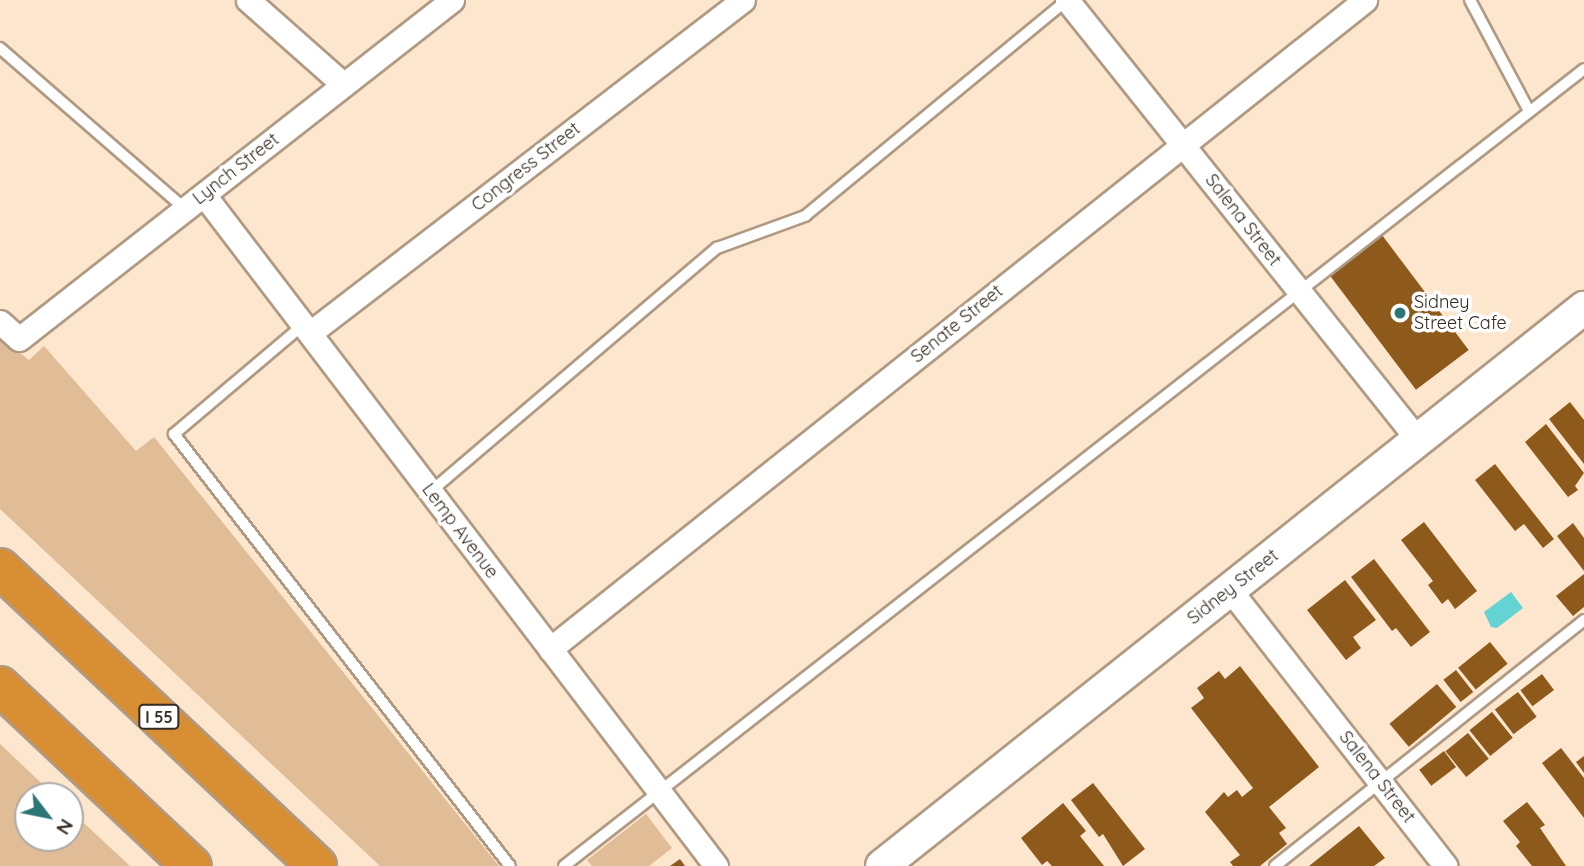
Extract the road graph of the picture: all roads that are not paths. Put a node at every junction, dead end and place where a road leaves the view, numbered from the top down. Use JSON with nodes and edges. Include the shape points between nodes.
{"nodes":[{"id":1,"x":248,"y":0,"type":"edge"},
{"id":2,"x":453,"y":0,"type":"edge"},
{"id":3,"x":743,"y":0,"type":"edge"},
{"id":4,"x":1067,"y":0,"type":"edge"},
{"id":5,"x":1365,"y":0,"type":"edge"},
{"id":6,"x":1470,"y":0,"type":"edge"},
{"id":7,"x":0,"y":48,"type":"edge"},
{"id":8,"x":1584,"y":69,"type":"edge"},
{"id":9,"x":343,"y":84,"type":"junction"},
{"id":10,"x":1529,"y":111,"type":"junction"},
{"id":11,"x":1183,"y":145,"type":"junction"},
{"id":12,"x":204,"y":195,"type":"junction"},
{"id":13,"x":185,"y":209,"type":"junction"},
{"id":14,"x":1300,"y":292,"type":"junction"},
{"id":15,"x":1584,"y":308,"type":"edge"},
{"id":16,"x":0,"y":322,"type":"edge"},
{"id":17,"x":306,"y":329,"type":"junction"},
{"id":18,"x":1418,"y":440,"type":"junction"},
{"id":19,"x":430,"y":492,"type":"junction"},
{"id":20,"x":0,"y":568,"type":"edge"},
{"id":21,"x":1230,"y":590,"type":"junction"},
{"id":22,"x":1584,"y":620,"type":"edge"},
{"id":23,"x":550,"y":649,"type":"junction"},
{"id":24,"x":0,"y":687,"type":"edge"},
{"id":25,"x":1380,"y":781,"type":"junction"},
{"id":26,"x":658,"y":790,"type":"junction"},
{"id":27,"x":192,"y":866,"type":"edge"},
{"id":28,"x":317,"y":866,"type":"edge"},
{"id":29,"x":510,"y":866,"type":"edge"},
{"id":30,"x":564,"y":866,"type":"edge"},
{"id":31,"x":716,"y":866,"type":"edge"},
{"id":32,"x":882,"y":866,"type":"edge"},
{"id":33,"x":1275,"y":866,"type":"edge"},
{"id":34,"x":1446,"y":866,"type":"edge"}],
"edges":[{"from":1,"to":9,"type":"street"},
{"from":2,"to":9,"type":"street","name":"Lynch Street"},
{"from":3,"to":17,"type":"street","name":"Congress Street"},
{"from":4,"to":11,"type":"street","name":"Salena Street"},
{"from":4,"to":19,"type":"lane","via":[[805,216],[717,248]]},
{"from":5,"to":11,"type":"street","name":"Senate Street"},
{"from":6,"to":10,"type":"lane"},
{"from":7,"to":13,"type":"lane"},
{"from":8,"to":10,"type":"lane"},
{"from":9,"to":12,"type":"street","name":"Lynch Street"},
{"from":10,"to":14,"type":"lane"},
{"from":11,"to":14,"type":"street","name":"Salena Street"},
{"from":11,"to":23,"type":"street","name":"Senate Street"},
{"from":12,"to":13,"type":"street","name":"Lynch Street"},
{"from":12,"to":17,"type":"street","name":"Lemp Avenue"},
{"from":13,"to":16,"type":"street","name":"Lynch Street","via":[[19,339]]},
{"from":14,"to":18,"type":"street","name":"Salena Street"},
{"from":14,"to":26,"type":"lane"},
{"from":15,"to":18,"type":"street","name":"Sidney Street"},
{"from":17,"to":19,"type":"street","name":"Lemp Avenue"},
{"from":17,"to":29,"type":"lane","via":[[174,434]]},
{"from":18,"to":21,"type":"street","name":"Sidney Street"},
{"from":19,"to":23,"type":"street","name":"Lemp Avenue"},
{"from":20,"to":28,"type":"highway","number":"I 55"},
{"from":21,"to":25,"type":"street","name":"Salena Street"},
{"from":21,"to":32,"type":"street","name":"Sidney Street"},
{"from":22,"to":25,"type":"lane"},
{"from":23,"to":26,"type":"street","name":"Lemp Avenue"},
{"from":24,"to":27,"type":"highway"},
{"from":25,"to":33,"type":"lane"},
{"from":25,"to":34,"type":"street","name":"Salena Street"},
{"from":26,"to":30,"type":"lane"},
{"from":26,"to":31,"type":"street","name":"Lemp Avenue"}]}
